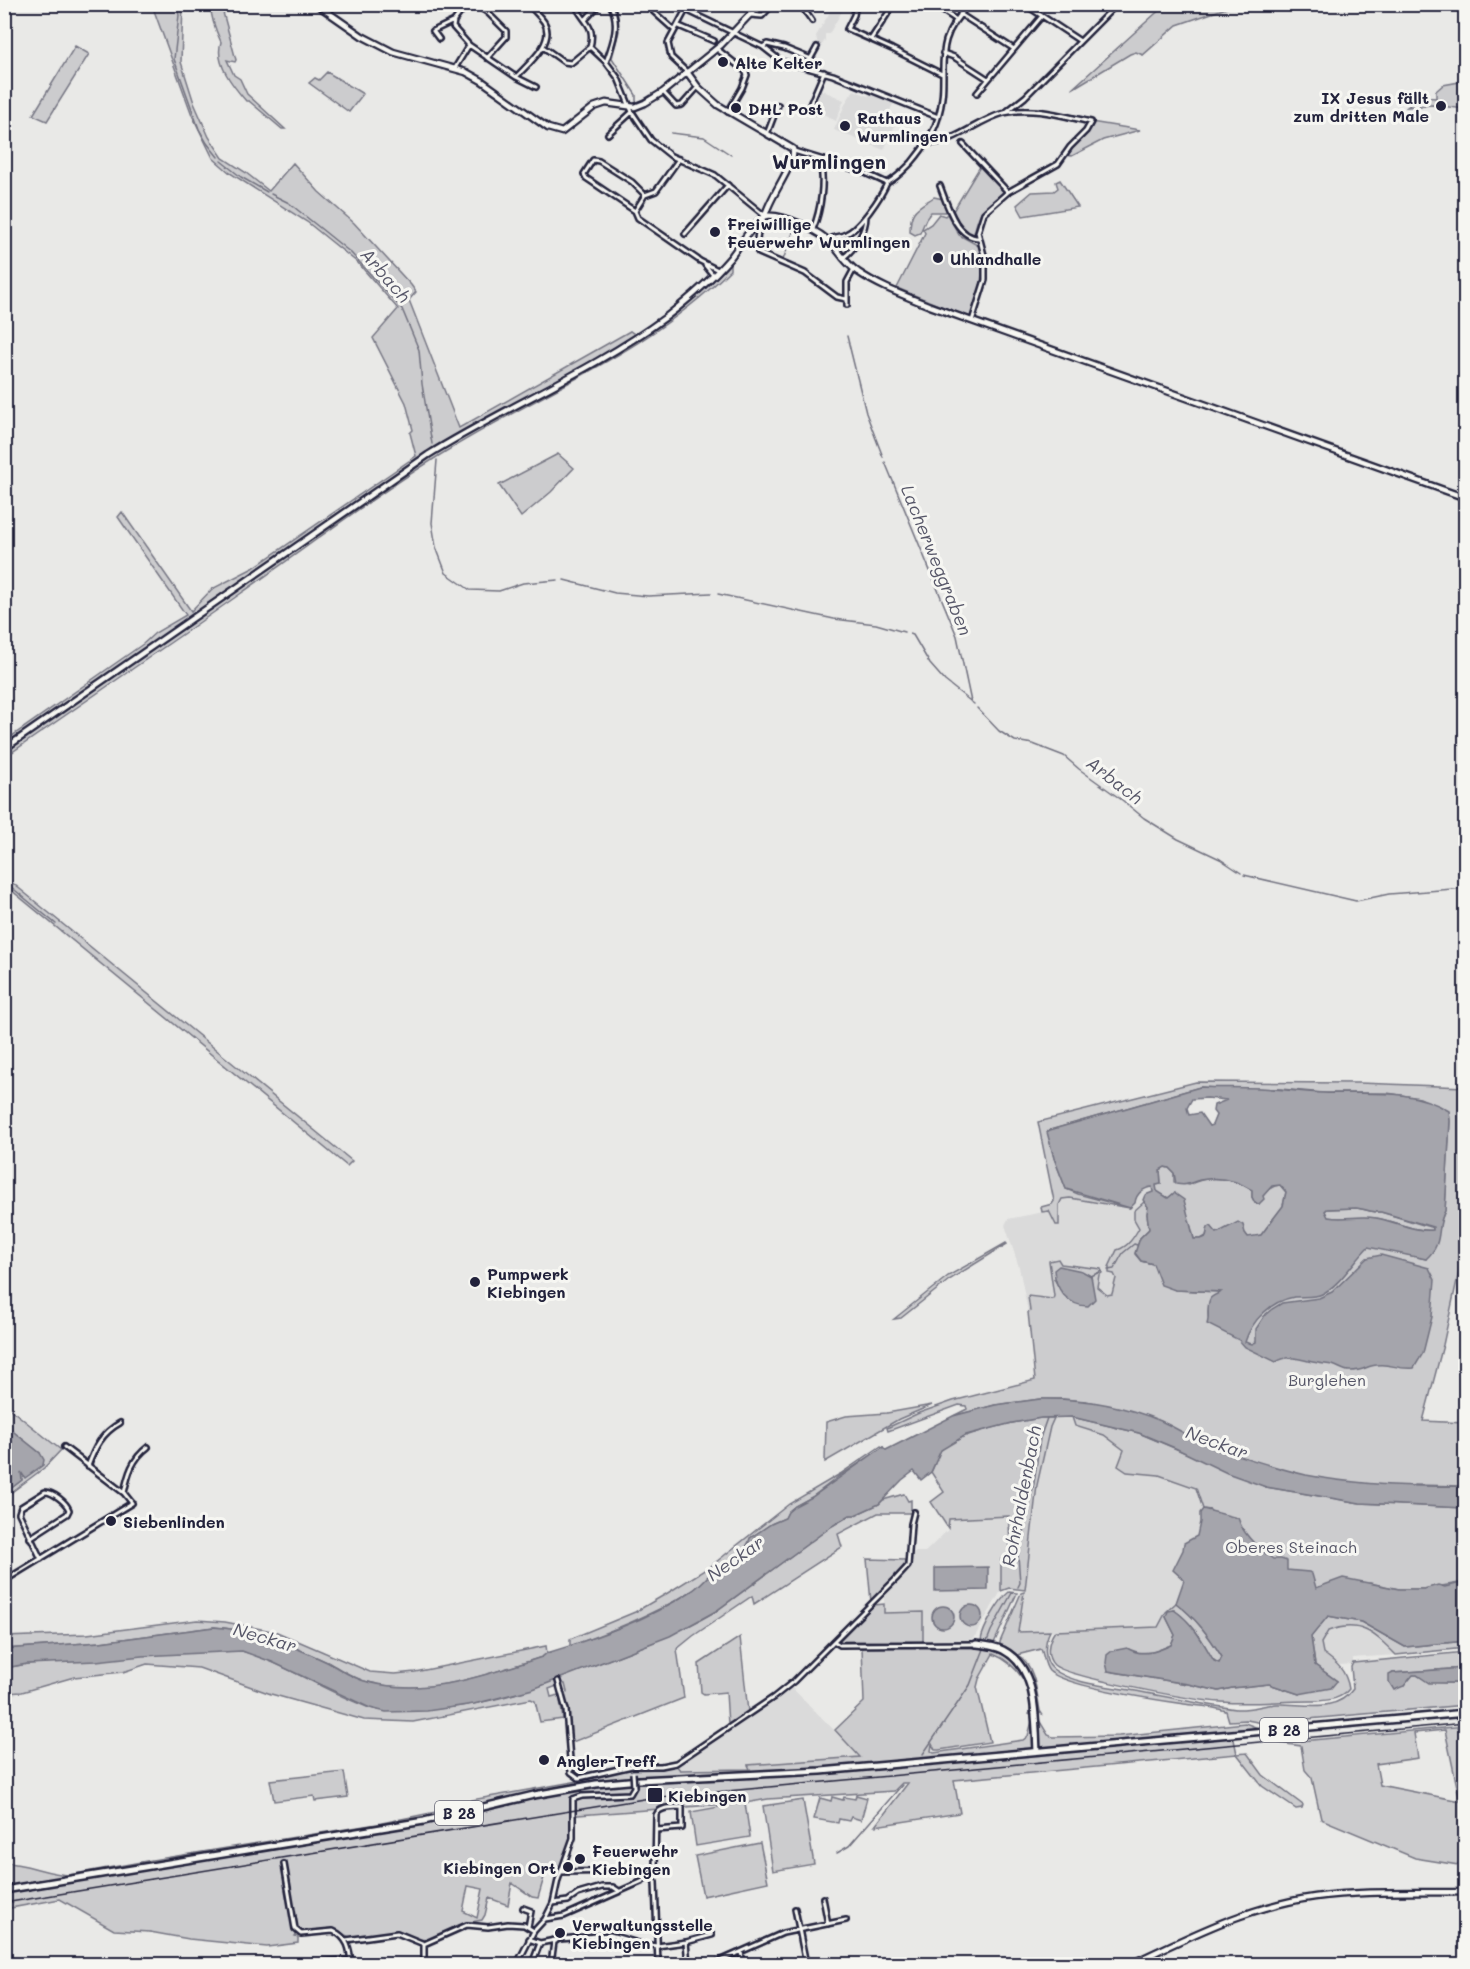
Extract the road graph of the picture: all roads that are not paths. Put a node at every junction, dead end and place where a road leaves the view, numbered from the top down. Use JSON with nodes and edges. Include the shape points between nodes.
{"nodes":[{"id":1,"x":316,"y":4,"type":"edge"},
{"id":2,"x":467,"y":4,"type":"edge"},
{"id":3,"x":475,"y":4,"type":"edge"},
{"id":4,"x":528,"y":4,"type":"edge"},
{"id":5,"x":575,"y":4,"type":"edge"},
{"id":6,"x":600,"y":4,"type":"edge"},
{"id":7,"x":645,"y":4,"type":"edge"},
{"id":8,"x":689,"y":4,"type":"edge"},
{"id":9,"x":760,"y":4,"type":"edge"},
{"id":10,"x":772,"y":4,"type":"edge"},
{"id":11,"x":800,"y":4,"type":"edge"},
{"id":12,"x":856,"y":4,"type":"edge"},
{"id":13,"x":894,"y":4,"type":"edge"},
{"id":14,"x":932,"y":4,"type":"edge"},
{"id":15,"x":970,"y":4,"type":"edge"},
{"id":16,"x":1024,"y":4,"type":"edge"},
{"id":17,"x":611,"y":5,"type":"edge"},
{"id":18,"x":1116,"y":5,"type":"edge"},
{"id":19,"x":686,"y":10,"type":"junction"},
{"id":20,"x":960,"y":14,"type":"junction"},
{"id":21,"x":750,"y":15,"type":"junction"},
{"id":22,"x":1042,"y":16,"type":"junction"},
{"id":23,"x":586,"y":19,"type":"junction"},
{"id":24,"x":955,"y":20,"type":"junction"},
{"id":25,"x":454,"y":21,"type":"junction"},
{"id":26,"x":812,"y":21,"type":"dead end"},
{"id":27,"x":679,"y":26,"type":"junction"},
{"id":28,"x":674,"y":30,"type":"junction"},
{"id":29,"x":733,"y":33,"type":"junction"},
{"id":30,"x":439,"y":39,"type":"dead end"},
{"id":31,"x":871,"y":39,"type":"junction"},
{"id":32,"x":714,"y":41,"type":"dead end"},
{"id":33,"x":1080,"y":41,"type":"junction"},
{"id":34,"x":469,"y":45,"type":"junction"},
{"id":35,"x":543,"y":47,"type":"junction"},
{"id":36,"x":590,"y":47,"type":"junction"},
{"id":37,"x":818,"y":47,"type":"dead end"},
{"id":38,"x":763,"y":48,"type":"junction"},
{"id":39,"x":717,"y":49,"type":"junction"},
{"id":40,"x":1014,"y":49,"type":"junction"},
{"id":41,"x":943,"y":53,"type":"junction"},
{"id":42,"x":487,"y":58,"type":"junction"},
{"id":43,"x":811,"y":59,"type":"junction"},
{"id":44,"x":606,"y":62,"type":"junction"},
{"id":45,"x":806,"y":67,"type":"junction"},
{"id":46,"x":455,"y":68,"type":"junction"},
{"id":47,"x":687,"y":72,"type":"junction"},
{"id":48,"x":824,"y":72,"type":"junction"},
{"id":49,"x":942,"y":74,"type":"junction"},
{"id":50,"x":516,"y":77,"type":"junction"},
{"id":51,"x":987,"y":79,"type":"junction"},
{"id":52,"x":536,"y":87,"type":"dead end"},
{"id":53,"x":698,"y":87,"type":"junction"},
{"id":54,"x":663,"y":92,"type":"junction"},
{"id":55,"x":977,"y":93,"type":"dead end"},
{"id":56,"x":778,"y":105,"type":"dead end"},
{"id":57,"x":631,"y":109,"type":"junction"},
{"id":58,"x":816,"y":111,"type":"dead end"},
{"id":59,"x":728,"y":112,"type":"junction"},
{"id":60,"x":1005,"y":113,"type":"junction"},
{"id":61,"x":938,"y":117,"type":"junction"},
{"id":62,"x":608,"y":134,"type":"dead end"},
{"id":63,"x":767,"y":134,"type":"junction"},
{"id":64,"x":927,"y":143,"type":"junction"},
{"id":65,"x":963,"y":144,"type":"dead end"},
{"id":66,"x":794,"y":151,"type":"junction"},
{"id":67,"x":679,"y":159,"type":"junction"},
{"id":68,"x":820,"y":160,"type":"junction"},
{"id":69,"x":887,"y":183,"type":"junction"},
{"id":70,"x":728,"y":185,"type":"junction"},
{"id":71,"x":940,"y":186,"type":"dead end"},
{"id":72,"x":1008,"y":192,"type":"junction"},
{"id":73,"x":645,"y":195,"type":"junction"},
{"id":74,"x":635,"y":211,"type":"junction"},
{"id":75,"x":765,"y":216,"type":"junction"},
{"id":76,"x":866,"y":216,"type":"junction"},
{"id":77,"x":754,"y":226,"type":"junction"},
{"id":78,"x":813,"y":230,"type":"junction"},
{"id":79,"x":685,"y":234,"type":"dead end"},
{"id":80,"x":979,"y":238,"type":"junction"},
{"id":81,"x":829,"y":241,"type":"junction"},
{"id":82,"x":843,"y":258,"type":"junction"},
{"id":83,"x":704,"y":264,"type":"junction"},
{"id":84,"x":854,"y":269,"type":"junction"},
{"id":85,"x":718,"y":270,"type":"junction"},
{"id":86,"x":713,"y":275,"type":"junction"},
{"id":87,"x":846,"y":299,"type":"junction"},
{"id":88,"x":847,"y":305,"type":"dead end"},
{"id":89,"x":972,"y":322,"type":"junction"},
{"id":90,"x":1466,"y":498,"type":"edge"},
{"id":91,"x":4,"y":749,"type":"edge"},
{"id":92,"x":120,"y":1423,"type":"dead end"},
{"id":93,"x":64,"y":1447,"type":"dead end"},
{"id":94,"x":148,"y":1447,"type":"dead end"},
{"id":95,"x":88,"y":1466,"type":"junction"},
{"id":96,"x":124,"y":1493,"type":"junction"},
{"id":97,"x":914,"y":1512,"type":"dead end"},
{"id":98,"x":30,"y":1538,"type":"junction"},
{"id":99,"x":41,"y":1559,"type":"junction"},
{"id":100,"x":4,"y":1581,"type":"edge"},
{"id":101,"x":835,"y":1642,"type":"junction"},
{"id":102,"x":978,"y":1644,"type":"joint"},
{"id":103,"x":558,"y":1681,"type":"dead end"},
{"id":104,"x":1466,"y":1713,"type":"edge"},
{"id":105,"x":1037,"y":1751,"type":"junction"},
{"id":106,"x":632,"y":1766,"type":"junction"},
{"id":107,"x":656,"y":1830,"type":"junction"},
{"id":108,"x":284,"y":1864,"type":"dead end"},
{"id":109,"x":561,"y":1872,"type":"junction"},
{"id":110,"x":650,"y":1875,"type":"junction"},
{"id":111,"x":4,"y":1890,"type":"edge"},
{"id":112,"x":620,"y":1891,"type":"junction"},
{"id":113,"x":1466,"y":1892,"type":"edge"},
{"id":114,"x":823,"y":1898,"type":"dead end"},
{"id":115,"x":553,"y":1903,"type":"junction"},
{"id":116,"x":523,"y":1908,"type":"dead end"},
{"id":117,"x":795,"y":1909,"type":"dead end"},
{"id":118,"x":545,"y":1919,"type":"junction"},
{"id":119,"x":846,"y":1920,"type":"dead end"},
{"id":120,"x":828,"y":1924,"type":"junction"},
{"id":121,"x":528,"y":1927,"type":"junction"},
{"id":122,"x":799,"y":1929,"type":"junction"},
{"id":123,"x":534,"y":1930,"type":"junction"},
{"id":124,"x":712,"y":1935,"type":"dead end"},
{"id":125,"x":529,"y":1939,"type":"junction"},
{"id":126,"x":560,"y":1939,"type":"junction"},
{"id":127,"x":346,"y":1940,"type":"junction"},
{"id":128,"x":686,"y":1942,"type":"junction"},
{"id":129,"x":540,"y":1943,"type":"junction"},
{"id":130,"x":424,"y":1944,"type":"junction"},
{"id":131,"x":657,"y":1946,"type":"junction"},
{"id":132,"x":741,"y":1952,"type":"junction"},
{"id":133,"x":351,"y":1962,"type":"edge"},
{"id":134,"x":838,"y":1962,"type":"dead end"},
{"id":135,"x":319,"y":1963,"type":"edge"},
{"id":136,"x":518,"y":1963,"type":"edge"},
{"id":137,"x":285,"y":1964,"type":"edge"},
{"id":138,"x":279,"y":1965,"type":"edge"},
{"id":139,"x":424,"y":1965,"type":"edge"},
{"id":140,"x":507,"y":1965,"type":"edge"},
{"id":141,"x":532,"y":1965,"type":"edge"},
{"id":142,"x":551,"y":1965,"type":"edge"},
{"id":143,"x":658,"y":1965,"type":"edge"},
{"id":144,"x":688,"y":1965,"type":"edge"},
{"id":145,"x":713,"y":1965,"type":"edge"},
{"id":146,"x":743,"y":1965,"type":"edge"},
{"id":147,"x":806,"y":1965,"type":"edge"},
{"id":148,"x":824,"y":1965,"type":"edge"},
{"id":149,"x":1131,"y":1965,"type":"edge"}],
"edges":[{"from":1,"to":46,"type":"main road","via":[[393,52]]},
{"from":2,"to":25,"type":"street"},
{"from":3,"to":42,"type":"street","via":[[506,31],[506,37]]},
{"from":4,"to":35,"type":"street","via":[[545,22],[548,38]]},
{"from":5,"to":23,"type":"street"},
{"from":6,"to":23,"type":"street"},
{"from":7,"to":28,"type":"street"},
{"from":8,"to":19,"type":"street"},
{"from":9,"to":21,"type":"main road"},
{"from":10,"to":21,"type":"street","via":[[764,15]]},
{"from":11,"to":26,"type":"street"},
{"from":12,"to":31,"type":"street","via":[[847,29]]},
{"from":13,"to":31,"type":"street"},
{"from":14,"to":24,"type":"street"},
{"from":15,"to":20,"type":"street"},
{"from":16,"to":22,"type":"street"},
{"from":17,"to":44,"type":"street","via":[[615,34]]},
{"from":18,"to":33,"type":"street"},
{"from":19,"to":27,"type":"street"},
{"from":19,"to":29,"type":"street"},
{"from":20,"to":24,"type":"street"},
{"from":20,"to":40,"type":"street"},
{"from":21,"to":29,"type":"main road"},
{"from":22,"to":33,"type":"street"},
{"from":22,"to":40,"type":"street"},
{"from":23,"to":36,"type":"street","via":[[593,36]]},
{"from":24,"to":41,"type":"street"},
{"from":25,"to":30,"type":"street","via":[[433,31]]},
{"from":25,"to":34,"type":"street","via":[[453,27]]},
{"from":27,"to":28,"type":"street"},
{"from":27,"to":32,"type":"street"},
{"from":28,"to":47,"type":"street","via":[[668,40],[669,54]]},
{"from":29,"to":38,"type":"street"},
{"from":29,"to":39,"type":"main road"},
{"from":31,"to":49,"type":"street"},
{"from":33,"to":60,"type":"street"},
{"from":34,"to":42,"type":"street"},
{"from":34,"to":46,"type":"street"},
{"from":35,"to":36,"type":"street","via":[[570,63]]},
{"from":35,"to":50,"type":"street"},
{"from":36,"to":44,"type":"street"},
{"from":37,"to":43,"type":"street"},
{"from":38,"to":43,"type":"street","via":[[767,44],[778,46]]},
{"from":38,"to":45,"type":"street","via":[[781,61]]},
{"from":39,"to":47,"type":"main road"},
{"from":39,"to":59,"type":"street","via":[[747,75]]},
{"from":40,"to":51,"type":"street"},
{"from":41,"to":49,"type":"street"},
{"from":41,"to":51,"type":"street"},
{"from":42,"to":50,"type":"street"},
{"from":43,"to":45,"type":"street"},
{"from":44,"to":57,"type":"street","via":[[618,78]]},
{"from":45,"to":48,"type":"street"},
{"from":46,"to":57,"type":"main road","via":[[560,132],[605,103]]},
{"from":47,"to":53,"type":"main road"},
{"from":47,"to":54,"type":"main road"},
{"from":48,"to":58,"type":"street","via":[[809,107]]},
{"from":48,"to":61,"type":"street"},
{"from":49,"to":61,"type":"street"},
{"from":50,"to":52,"type":"street"},
{"from":51,"to":55,"type":"street"},
{"from":53,"to":54,"type":"street","via":[[676,106]]},
{"from":53,"to":59,"type":"main road"},
{"from":54,"to":57,"type":"main road"},
{"from":56,"to":63,"type":"street"},
{"from":57,"to":62,"type":"street"},
{"from":57,"to":67,"type":"street","via":[[651,140]]},
{"from":59,"to":63,"type":"main road"},
{"from":60,"to":64,"type":"street","via":[[964,132]]},
{"from":60,"to":72,"type":"street","via":[[1037,112],[1091,122],[1060,162]]},
{"from":61,"to":64,"type":"street"},
{"from":63,"to":66,"type":"main road"},
{"from":64,"to":69,"type":"street"},
{"from":65,"to":72,"type":"street"},
{"from":66,"to":68,"type":"street"},
{"from":66,"to":75,"type":"main road"},
{"from":67,"to":70,"type":"street"},
{"from":67,"to":73,"type":"street","via":[[656,191]]},
{"from":68,"to":69,"type":"street"},
{"from":68,"to":78,"type":"street","via":[[822,179]]},
{"from":69,"to":76,"type":"street"},
{"from":70,"to":75,"type":"street"},
{"from":70,"to":79,"type":"street"},
{"from":71,"to":80,"type":"street","via":[[960,229]]},
{"from":72,"to":80,"type":"street","via":[[984,213]]},
{"from":73,"to":74,"type":"street"},
{"from":73,"to":74,"type":"street","via":[[599,161],[590,162],[586,178]]},
{"from":74,"to":83,"type":"street","via":[[638,218]]},
{"from":75,"to":77,"type":"main road"},
{"from":75,"to":78,"type":"main road","via":[[776,216]]},
{"from":76,"to":81,"type":"street","via":[[847,234]]},
{"from":76,"to":82,"type":"street","via":[[859,239]]},
{"from":77,"to":85,"type":"main road"},
{"from":77,"to":87,"type":"street","via":[[758,231],[759,253],[805,273],[837,297]]},
{"from":78,"to":81,"type":"main road"},
{"from":80,"to":89,"type":"street","via":[[985,274]]},
{"from":81,"to":82,"type":"main road"},
{"from":82,"to":84,"type":"main road"},
{"from":83,"to":85,"type":"street"},
{"from":83,"to":86,"type":"street"},
{"from":84,"to":87,"type":"street","via":[[847,282]]},
{"from":84,"to":89,"type":"main road"},
{"from":85,"to":86,"type":"main road"},
{"from":86,"to":91,"type":"main road","via":[[680,306],[630,341],[414,464]]},
{"from":87,"to":88,"type":"street"},
{"from":89,"to":90,"type":"main road"},
{"from":92,"to":95,"type":"street","via":[[96,1445]]},
{"from":93,"to":95,"type":"street"},
{"from":94,"to":96,"type":"street","via":[[131,1465]]},
{"from":95,"to":96,"type":"street"},
{"from":96,"to":99,"type":"street","via":[[132,1503]]},
{"from":97,"to":101,"type":"street","via":[[908,1566]]},
{"from":98,"to":98,"type":"street","via":[[18,1513],[21,1507],[49,1492],[69,1510]]},
{"from":98,"to":99,"type":"street"},
{"from":99,"to":100,"type":"street"},
{"from":101,"to":102,"type":"street"},
{"from":101,"to":106,"type":"street","via":[[780,1693],[676,1762]]},
{"from":102,"to":105,"type":"main road","via":[[1003,1650],[1023,1668],[1034,1703]]},
{"from":103,"to":106,"type":"street","via":[[566,1710],[571,1773],[579,1778]]},
{"from":104,"to":105,"type":"main road","number":"B 28"},
{"from":105,"to":111,"type":"main road","number":"B 28","via":[[774,1774],[596,1784],[424,1821]]},
{"from":106,"to":109,"type":"street","bridge":true,"via":[[634,1787],[630,1794],[582,1796],[572,1802],[573,1838]]},
{"from":107,"to":107,"type":"street","via":[[657,1812],[682,1808],[682,1828]]},
{"from":107,"to":110,"type":"street","via":[[655,1869]]},
{"from":108,"to":127,"type":"street","via":[[296,1929],[301,1934],[333,1931]]},
{"from":109,"to":110,"type":"street","via":[[636,1870]]},
{"from":109,"to":115,"type":"street"},
{"from":110,"to":112,"type":"street"},
{"from":110,"to":131,"type":"street","via":[[655,1882]]},
{"from":112,"to":115,"type":"street","via":[[602,1887]]},
{"from":112,"to":118,"type":"street","via":[[564,1917]]},
{"from":113,"to":149,"type":"main road","via":[[1304,1898],[1232,1919]]},
{"from":114,"to":120,"type":"street"},
{"from":115,"to":118,"type":"street"},
{"from":116,"to":121,"type":"street","via":[[531,1911]]},
{"from":117,"to":122,"type":"street"},
{"from":118,"to":123,"type":"street"},
{"from":119,"to":120,"type":"street"},
{"from":120,"to":122,"type":"street"},
{"from":121,"to":123,"type":"street"},
{"from":121,"to":130,"type":"street","via":[[467,1924]]},
{"from":122,"to":132,"type":"street"},
{"from":122,"to":147,"type":"street"},
{"from":123,"to":125,"type":"street"},
{"from":124,"to":128,"type":"street"},
{"from":125,"to":129,"type":"street"},
{"from":125,"to":136,"type":"street"},
{"from":126,"to":129,"type":"street"},
{"from":126,"to":131,"type":"street","via":[[610,1935]]},
{"from":126,"to":142,"type":"street","via":[[554,1942]]},
{"from":127,"to":130,"type":"street","via":[[397,1933]]},
{"from":127,"to":133,"type":"street"},
{"from":128,"to":131,"type":"street"},
{"from":128,"to":144,"type":"street"},
{"from":129,"to":141,"type":"street"},
{"from":130,"to":139,"type":"street"},
{"from":131,"to":143,"type":"street"},
{"from":132,"to":145,"type":"street"},
{"from":132,"to":146,"type":"street"},
{"from":133,"to":135,"type":"street"},
{"from":134,"to":148,"type":"street"},
{"from":135,"to":137,"type":"street"},
{"from":136,"to":140,"type":"street"},
{"from":137,"to":138,"type":"street"}]}
